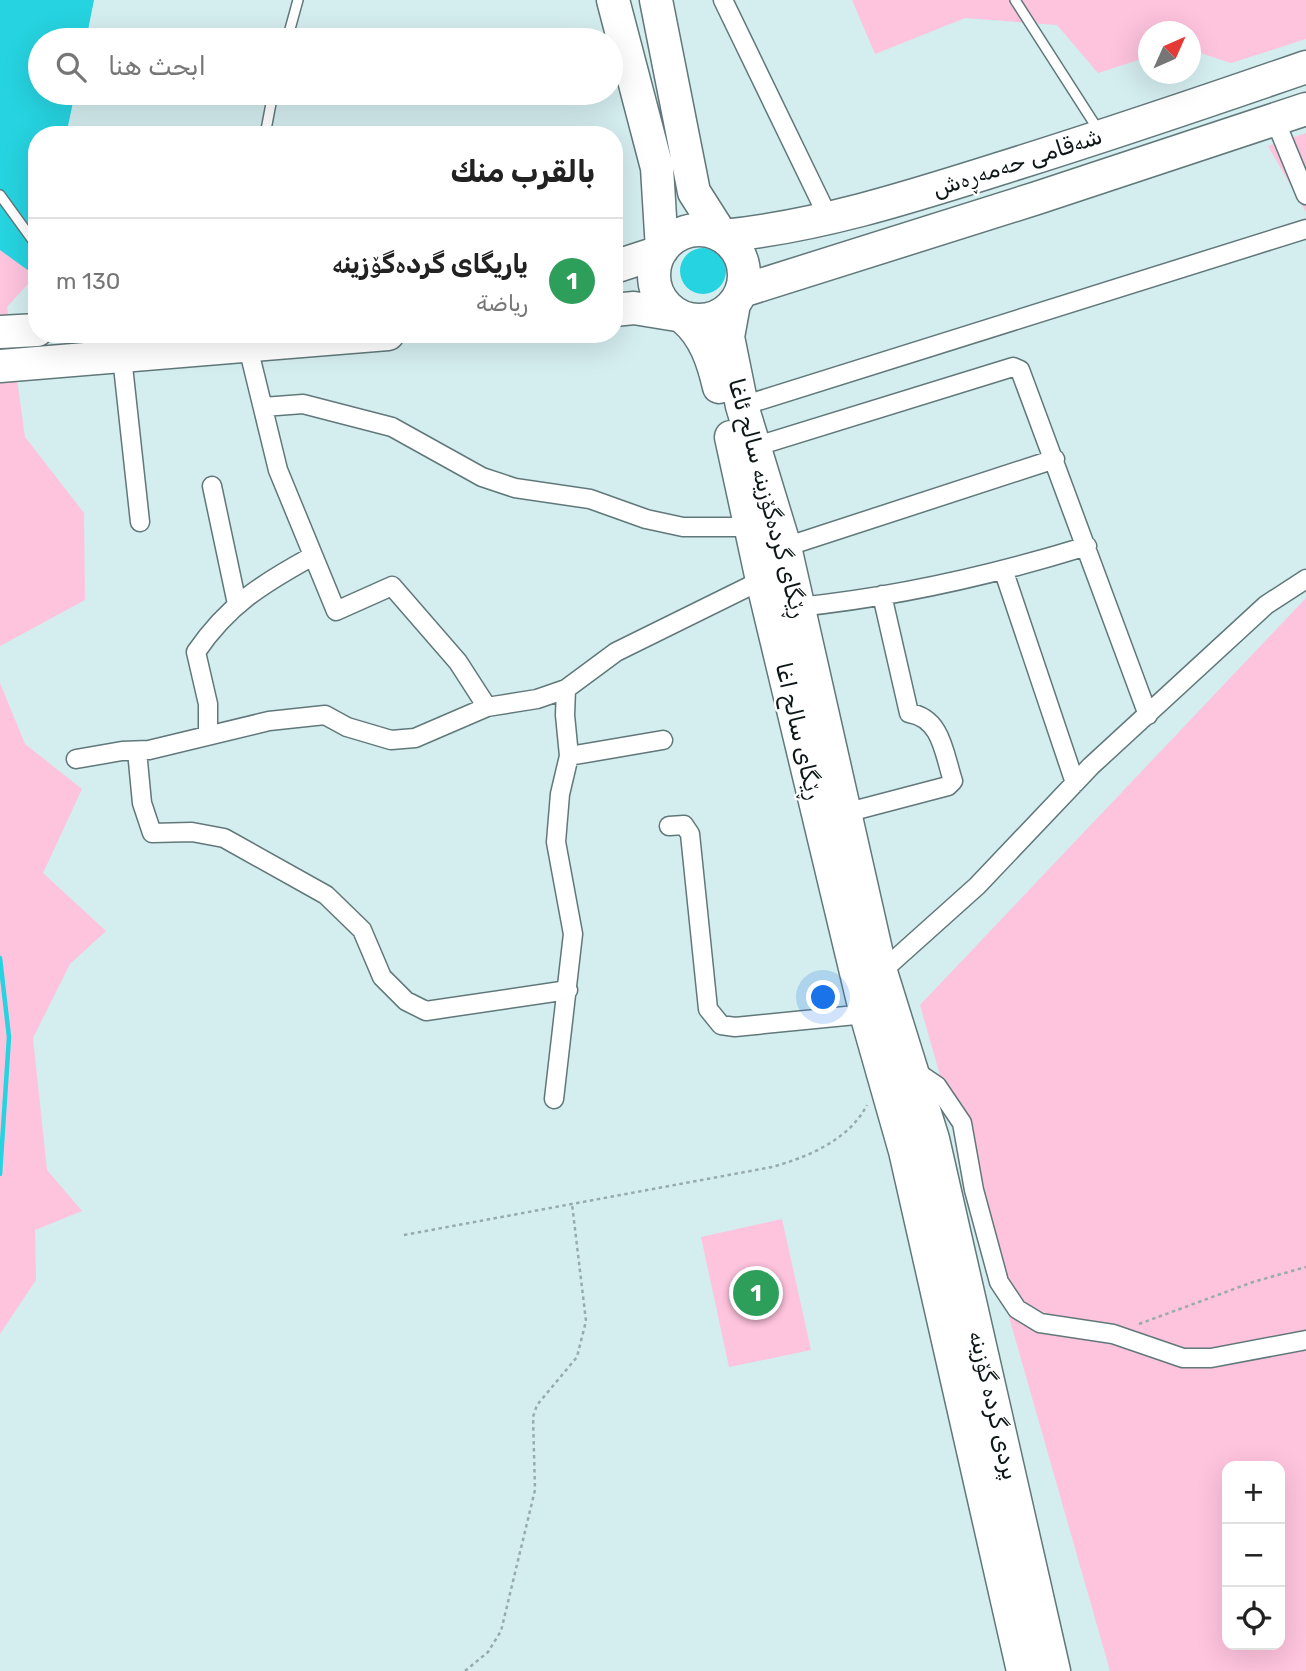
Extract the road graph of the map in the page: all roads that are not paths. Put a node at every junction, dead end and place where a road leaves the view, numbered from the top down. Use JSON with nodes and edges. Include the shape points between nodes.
{"nodes":[{"id":1,"x":298,"y":0,"type":"edge"},
{"id":2,"x":613,"y":0,"type":"edge"},
{"id":3,"x":656,"y":0,"type":"edge"},
{"id":4,"x":723,"y":0,"type":"edge"},
{"id":5,"x":1015,"y":0,"type":"edge"},
{"id":6,"x":290,"y":28,"type":"edge"},
{"id":7,"x":620,"y":28,"type":"edge"},
{"id":8,"x":623,"y":38,"type":"edge"},
{"id":9,"x":1306,"y":66,"type":"edge"},
{"id":10,"x":271,"y":105,"type":"edge"},
{"id":11,"x":1306,"y":109,"type":"edge"},
{"id":12,"x":1275,"y":120,"type":"junction"},
{"id":13,"x":267,"y":126,"type":"edge"},
{"id":14,"x":1102,"y":135,"type":"junction"},
{"id":15,"x":0,"y":195,"type":"edge"},
{"id":16,"x":1306,"y":195,"type":"edge"},
{"id":17,"x":829,"y":219,"type":"junction"},
{"id":18,"x":1306,"y":229,"type":"edge"},
{"id":19,"x":28,"y":234,"type":"edge"},
{"id":20,"x":723,"y":236,"type":"junction"},
{"id":21,"x":661,"y":251,"type":"junction"},
{"id":22,"x":623,"y":264,"type":"edge"},
{"id":23,"x":738,"y":298,"type":"junction"},
{"id":24,"x":623,"y":309,"type":"edge"},
{"id":25,"x":681,"y":316,"type":"junction"},
{"id":26,"x":28,"y":330,"type":"edge"},
{"id":27,"x":0,"y":332,"type":"edge"},
{"id":28,"x":277,"y":343,"type":"edge"},
{"id":29,"x":248,"y":347,"type":"junction"},
{"id":30,"x":122,"y":357,"type":"junction"},
{"id":31,"x":0,"y":366,"type":"edge"},
{"id":32,"x":742,"y":405,"type":"junction"},
{"id":33,"x":263,"y":407,"type":"junction"},
{"id":34,"x":754,"y":447,"type":"junction"},
{"id":35,"x":1055,"y":459,"type":"junction"},
{"id":36,"x":212,"y":486,"type":"dead end"},
{"id":37,"x":141,"y":522,"type":"dead end"},
{"id":38,"x":752,"y":527,"type":"junction"},
{"id":39,"x":1087,"y":546,"type":"junction"},
{"id":40,"x":785,"y":547,"type":"junction"},
{"id":41,"x":311,"y":557,"type":"junction"},
{"id":42,"x":1004,"y":572,"type":"junction"},
{"id":43,"x":1306,"y":579,"type":"edge"},
{"id":44,"x":762,"y":580,"type":"junction"},
{"id":45,"x":882,"y":595,"type":"junction"},
{"id":46,"x":237,"y":604,"type":"junction"},
{"id":47,"x":798,"y":607,"type":"junction"},
{"id":48,"x":566,"y":689,"type":"junction"},
{"id":49,"x":487,"y":706,"type":"junction"},
{"id":50,"x":1148,"y":715,"type":"junction"},
{"id":51,"x":208,"y":735,"type":"junction"},
{"id":52,"x":663,"y":740,"type":"dead end"},
{"id":53,"x":137,"y":751,"type":"junction"},
{"id":54,"x":569,"y":756,"type":"junction"},
{"id":55,"x":76,"y":759,"type":"dead end"},
{"id":56,"x":1075,"y":783,"type":"junction"},
{"id":57,"x":845,"y":813,"type":"junction"},
{"id":58,"x":669,"y":826,"type":"dead end"},
{"id":59,"x":881,"y":972,"type":"junction"},
{"id":60,"x":568,"y":990,"type":"junction"},
{"id":61,"x":866,"y":1014,"type":"junction"},
{"id":62,"x":896,"y":1070,"type":"junction"},
{"id":63,"x":554,"y":1100,"type":"dead end"},
{"id":64,"x":919,"y":1145,"type":"junction"},
{"id":65,"x":1306,"y":1340,"type":"edge"},
{"id":66,"x":1023,"y":1671,"type":"edge"},
{"id":67,"x":1054,"y":1671,"type":"edge"}],
"edges":[{"from":1,"to":6,"type":"lane"},
{"from":2,"to":7,"type":"highway"},
{"from":3,"to":20,"type":"highway","via":[[694,192]]},
{"from":4,"to":17,"type":"street"},
{"from":5,"to":14,"type":"lane"},
{"from":8,"to":21,"type":"highway","via":[[657,168]]},
{"from":9,"to":14,"type":"highway","name":"شەقامی حەمەڕەش"},
{"from":10,"to":13,"type":"lane"},
{"from":11,"to":12,"type":"highway","name":"شەقامی حەمەڕەش"},
{"from":12,"to":16,"type":"street"},
{"from":12,"to":23,"type":"highway","name":"شەقامی حەمەڕەش"},
{"from":14,"to":17,"type":"highway","name":"شەقامی حەمەڕەش"},
{"from":15,"to":19,"type":"lane"},
{"from":17,"to":20,"type":"highway","name":"شەقامی حەمەڕەش"},
{"from":18,"to":32,"type":"street"},
{"from":20,"to":21,"type":"highway","via":[[689,231]]},
{"from":20,"to":23,"type":"highway","via":[[740,254],[745,279]]},
{"from":21,"to":22,"type":"highway"},
{"from":21,"to":25,"type":"highway","via":[[656,287],[668,307]]},
{"from":23,"to":25,"type":"highway","via":[[716,317]]},
{"from":23,"to":32,"type":"highway","name":"ڕێگای گردەگۆزینە سالح ئاغا","via":[[728,337]]},
{"from":24,"to":25,"type":"highway"},
{"from":25,"to":38,"type":"highway","name":"ڕێگای سالح اغا","via":[[701,337],[715,366]]},
{"from":26,"to":27,"type":"highway"},
{"from":28,"to":29,"type":"highway"},
{"from":29,"to":30,"type":"highway"},
{"from":29,"to":33,"type":"street"},
{"from":30,"to":31,"type":"highway"},
{"from":30,"to":37,"type":"street"},
{"from":32,"to":34,"type":"highway","name":"ڕێگای گردەگۆزینە سالح ئاغا"},
{"from":33,"to":38,"type":"street","via":[[303,404],[392,427],[482,477],[515,488],[590,499],[683,527]]},
{"from":33,"to":41,"type":"street","via":[[278,470]]},
{"from":34,"to":35,"type":"street","via":[[1013,367],[1025,377]]},
{"from":34,"to":40,"type":"highway","name":"ڕێگای گردەگۆزینە سالح ئاغا"},
{"from":35,"to":39,"type":"street"},
{"from":35,"to":40,"type":"street"},
{"from":36,"to":46,"type":"street"},
{"from":38,"to":44,"type":"highway","name":"ڕێگای سالح اغا"},
{"from":39,"to":42,"type":"street"},
{"from":39,"to":50,"type":"street"},
{"from":40,"to":47,"type":"highway","name":"ڕێگای گردەگۆزینە سالح ئاغا"},
{"from":41,"to":46,"type":"street","via":[[261,584]]},
{"from":41,"to":49,"type":"street","via":[[336,611],[392,586],[458,662]]},
{"from":42,"to":45,"type":"street"},
{"from":42,"to":56,"type":"street"},
{"from":43,"to":50,"type":"street","via":[[1266,605]]},
{"from":44,"to":48,"type":"street","via":[[617,652]]},
{"from":44,"to":61,"type":"highway","name":"ڕێگای سالح اغا"},
{"from":45,"to":47,"type":"street"},
{"from":45,"to":57,"type":"street","via":[[909,713],[927,717],[934,726],[953,781]]},
{"from":46,"to":51,"type":"street","via":[[217,621],[195,652],[208,704]]},
{"from":47,"to":57,"type":"highway","name":"ڕێگای گردەگۆزینە سالح ئاغا"},
{"from":48,"to":49,"type":"street","via":[[537,699]]},
{"from":48,"to":54,"type":"street"},
{"from":49,"to":51,"type":"street","via":[[415,738],[391,740],[325,715],[269,721]]},
{"from":50,"to":56,"type":"street"},
{"from":51,"to":53,"type":"street"},
{"from":52,"to":54,"type":"street"},
{"from":53,"to":55,"type":"street"},
{"from":53,"to":60,"type":"street","via":[[142,803],[152,833],[192,832],[224,838],[326,895],[362,930],[382,977],[406,1001],[426,1011]]},
{"from":54,"to":60,"type":"street","via":[[556,842],[573,934]]},
{"from":56,"to":59,"type":"street","via":[[977,886]]},
{"from":57,"to":59,"type":"highway","name":"ڕێگای گردەگۆزینە سالح ئاغا"},
{"from":58,"to":61,"type":"street","via":[[684,825],[690,834],[708,1009],[716,1020],[735,1027]]},
{"from":59,"to":62,"type":"highway","name":"ڕێگای گردەگۆزینە سالح ئاغا"},
{"from":60,"to":63,"type":"street"},
{"from":61,"to":62,"type":"highway","name":"ڕێگای سالح اغا"},
{"from":62,"to":64,"type":"highway","name":"ڕێگای گردەگۆزینە سالح ئاغا","via":[[921,1092]]},
{"from":62,"to":65,"type":"street","via":[[937,1086],[962,1123],[999,1282],[1017,1309],[1040,1323],[1113,1334],[1183,1358],[1211,1358]]},
{"from":64,"to":66,"type":"highway"},
{"from":64,"to":67,"type":"highway","name":"پردی گردە گۆزینە"}]}
